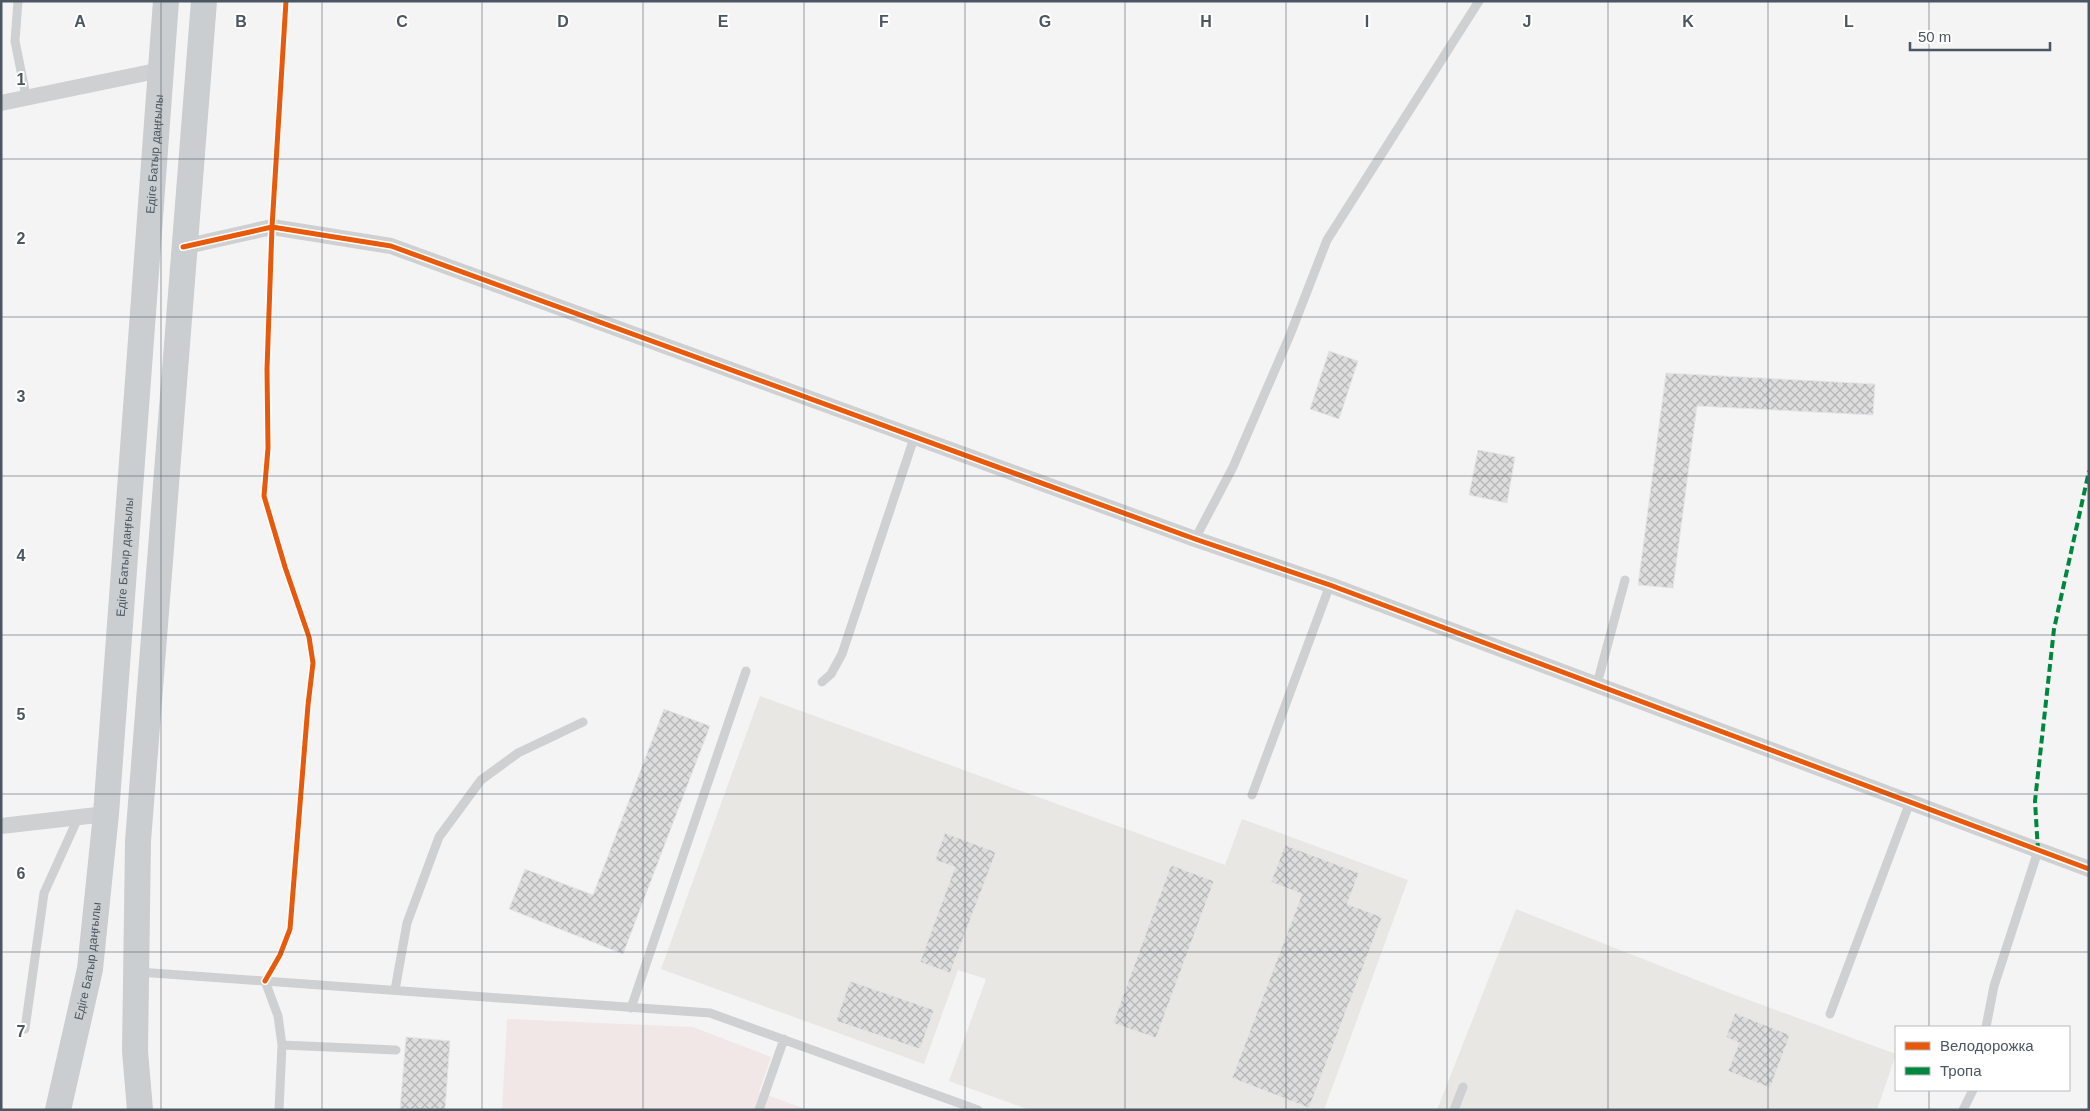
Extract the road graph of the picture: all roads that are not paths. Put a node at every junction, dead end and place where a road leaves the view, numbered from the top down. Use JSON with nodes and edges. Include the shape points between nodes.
{"nodes":[{"id":1,"x":18,"y":1,"type":"edge"},
{"id":2,"x":166,"y":1,"type":"edge"},
{"id":3,"x":204,"y":1,"type":"edge"},
{"id":4,"x":1479,"y":1,"type":"edge"},
{"id":5,"x":161,"y":70,"type":"junction"},
{"id":6,"x":26,"y":96,"type":"junction"},
{"id":7,"x":1,"y":103,"type":"edge"},
{"id":8,"x":183,"y":247,"type":"junction"},
{"id":9,"x":914,"y":438,"type":"junction"},
{"id":10,"x":1195,"y":539,"type":"junction"},
{"id":11,"x":1625,"y":580,"type":"dead end"},
{"id":12,"x":1330,"y":585,"type":"junction"},
{"id":13,"x":746,"y":671,"type":"dead end"},
{"id":14,"x":822,"y":682,"type":"dead end"},
{"id":15,"x":1596,"y":684,"type":"junction"},
{"id":16,"x":583,"y":722,"type":"dead end"},
{"id":17,"x":1252,"y":795,"type":"dead end"},
{"id":18,"x":1910,"y":802,"type":"junction"},
{"id":19,"x":106,"y":814,"type":"junction"},
{"id":20,"x":78,"y":818,"type":"junction"},
{"id":21,"x":1,"y":826,"type":"edge"},
{"id":22,"x":2038,"y":851,"type":"junction"},
{"id":23,"x":2089,"y":869,"type":"edge"},
{"id":24,"x":135,"y":972,"type":"junction"},
{"id":25,"x":265,"y":981,"type":"junction"},
{"id":26,"x":395,"y":990,"type":"junction"},
{"id":27,"x":631,"y":1008,"type":"junction"},
{"id":28,"x":1830,"y":1014,"type":"dead end"},
{"id":29,"x":1986,"y":1026,"type":"edge"},
{"id":30,"x":25,"y":1029,"type":"dead end"},
{"id":31,"x":784,"y":1040,"type":"junction"},
{"id":32,"x":282,"y":1045,"type":"junction"},
{"id":33,"x":396,"y":1050,"type":"dead end"},
{"id":34,"x":1463,"y":1087,"type":"dead end"},
{"id":35,"x":1972,"y":1091,"type":"edge"},
{"id":36,"x":58,"y":1110,"type":"edge"},
{"id":37,"x":140,"y":1110,"type":"edge"},
{"id":38,"x":279,"y":1110,"type":"edge"},
{"id":39,"x":759,"y":1110,"type":"edge"},
{"id":40,"x":978,"y":1110,"type":"edge"},
{"id":41,"x":1454,"y":1110,"type":"edge"},
{"id":42,"x":1963,"y":1110,"type":"edge"}],
"edges":[{"from":1,"to":6,"type":"lane","via":[[15,41]]},
{"from":2,"to":5,"type":"main road","name":"Едіге Батыр даңғылы"},
{"from":3,"to":8,"type":"main road"},
{"from":4,"to":10,"type":"lane","via":[[1327,240],[1233,467]]},
{"from":5,"to":6,"type":"street"},
{"from":5,"to":19,"type":"main road","name":"Едіге Батыр даңғылы"},
{"from":6,"to":7,"type":"street"},
{"from":8,"to":9,"type":"street","via":[[272,227],[391,246]]},
{"from":8,"to":24,"type":"main road","via":[[138,841]]},
{"from":9,"to":10,"type":"street"},
{"from":9,"to":14,"type":"lane","via":[[842,654],[831,674]]},
{"from":10,"to":12,"type":"street"},
{"from":11,"to":15,"type":"lane"},
{"from":12,"to":15,"type":"street"},
{"from":12,"to":17,"type":"lane"},
{"from":13,"to":27,"type":"lane"},
{"from":15,"to":18,"type":"street"},
{"from":16,"to":26,"type":"lane","via":[[518,753],[481,780],[439,837],[407,923]]},
{"from":18,"to":22,"type":"street"},
{"from":18,"to":28,"type":"lane"},
{"from":19,"to":20,"type":"street"},
{"from":19,"to":36,"type":"main road","name":"Едіге Батыр даңғылы","via":[[90,969]]},
{"from":20,"to":21,"type":"street"},
{"from":20,"to":30,"type":"lane","via":[[44,893]]},
{"from":22,"to":23,"type":"street"},
{"from":22,"to":29,"type":"lane","via":[[1994,986]]},
{"from":24,"to":25,"type":"lane"},
{"from":24,"to":37,"type":"main road","via":[[135,1051]]},
{"from":25,"to":26,"type":"lane"},
{"from":25,"to":32,"type":"lane","via":[[278,1016]]},
{"from":26,"to":27,"type":"lane"},
{"from":27,"to":31,"type":"lane","via":[[710,1013]]},
{"from":31,"to":39,"type":"lane"},
{"from":31,"to":40,"type":"lane"},
{"from":32,"to":33,"type":"lane"},
{"from":32,"to":38,"type":"lane"},
{"from":34,"to":41,"type":"lane"},
{"from":35,"to":42,"type":"lane"}]}
